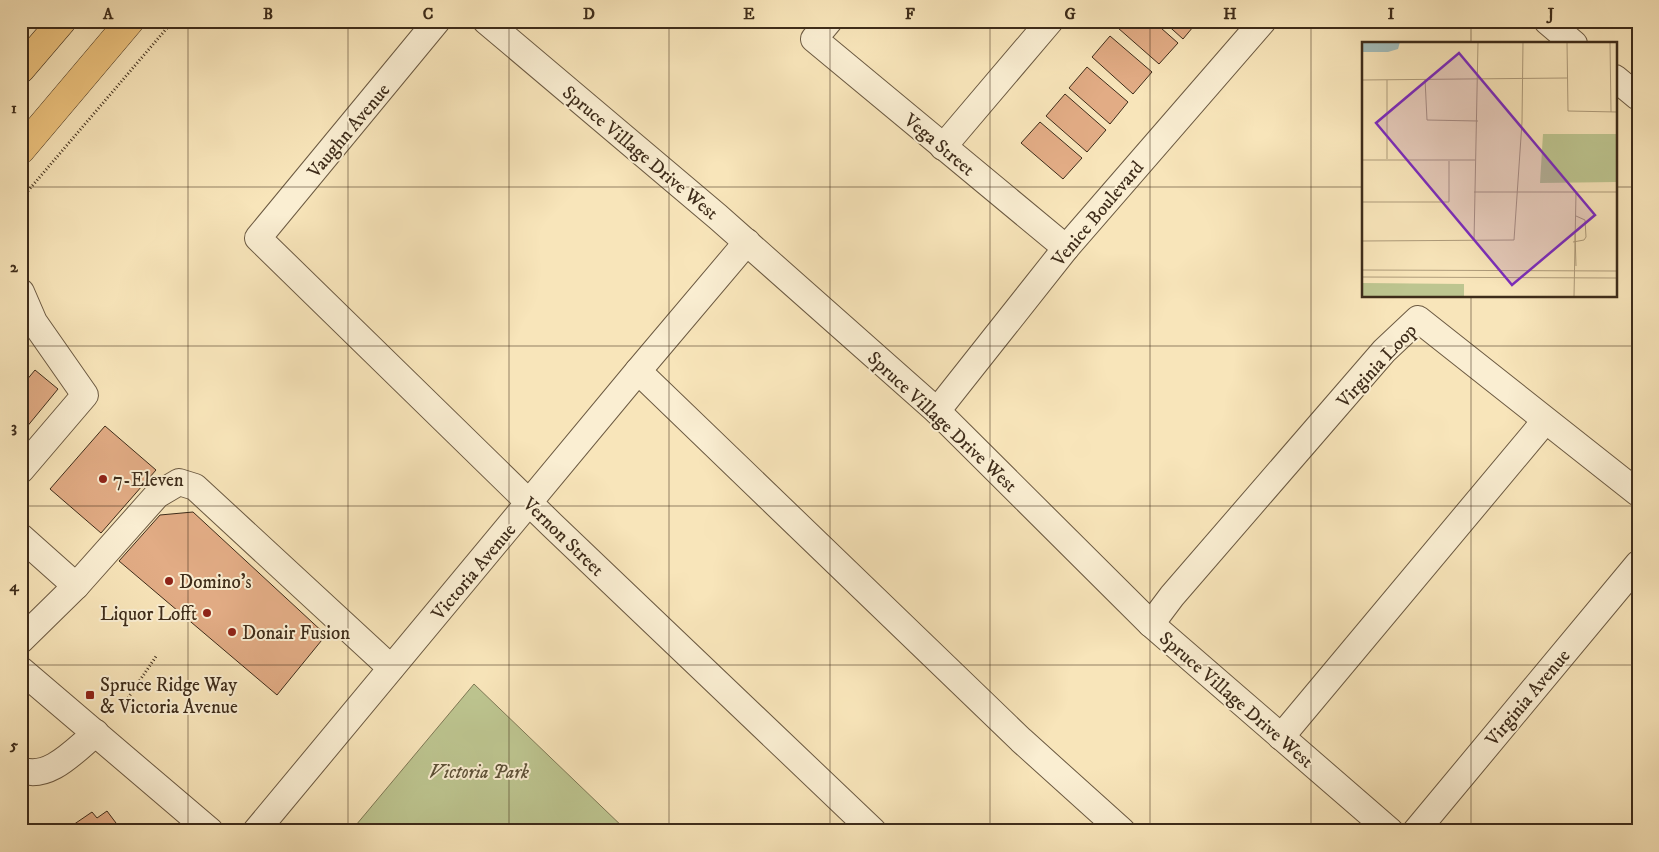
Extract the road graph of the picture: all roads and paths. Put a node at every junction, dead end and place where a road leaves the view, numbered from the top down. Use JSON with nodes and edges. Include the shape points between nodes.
{"nodes":[{"id":1,"x":62,"y":21,"type":"edge"},
{"id":2,"x":130,"y":21,"type":"edge"},
{"id":3,"x":173,"y":21,"type":"edge"},
{"id":4,"x":437,"y":21,"type":"edge"},
{"id":5,"x":486,"y":21,"type":"edge"},
{"id":6,"x":1050,"y":21,"type":"edge"},
{"id":7,"x":1263,"y":21,"type":"edge"},
{"id":8,"x":1547,"y":21,"type":"edge"},
{"id":9,"x":822,"y":30,"type":"edge"},
{"id":10,"x":1572,"y":42,"type":"edge"},
{"id":11,"x":21,"y":69,"type":"edge"},
{"id":12,"x":1616,"y":79,"type":"edge"},
{"id":13,"x":1638,"y":97,"type":"edge"},
{"id":14,"x":943,"y":147,"type":"junction"},
{"id":15,"x":21,"y":150,"type":"edge"},
{"id":16,"x":21,"y":200,"type":"edge"},
{"id":17,"x":258,"y":238,"type":"joint"},
{"id":18,"x":747,"y":242,"type":"junction"},
{"id":19,"x":1066,"y":248,"type":"junction"},
{"id":20,"x":21,"y":292,"type":"edge"},
{"id":21,"x":28,"y":330,"type":"edge"},
{"id":22,"x":638,"y":371,"type":"junction"},
{"id":23,"x":937,"y":411,"type":"junction"},
{"id":24,"x":1545,"y":421,"type":"junction"},
{"id":25,"x":21,"y":470,"type":"edge"},
{"id":26,"x":1638,"y":494,"type":"edge"},
{"id":27,"x":530,"y":503,"type":"junction"},
{"id":28,"x":21,"y":537,"type":"edge"},
{"id":29,"x":1638,"y":564,"type":"edge"},
{"id":30,"x":76,"y":586,"type":"junction"},
{"id":31,"x":1151,"y":624,"type":"junction"},
{"id":32,"x":21,"y":640,"type":"edge"},
{"id":33,"x":157,"y":656,"type":"dead end"},
{"id":34,"x":391,"y":668,"type":"junction"},
{"id":35,"x":21,"y":670,"type":"edge"},
{"id":36,"x":126,"y":701,"type":"dead end"},
{"id":37,"x":96,"y":732,"type":"junction"},
{"id":38,"x":1281,"y":737,"type":"junction"},
{"id":39,"x":21,"y":770,"type":"edge"},
{"id":40,"x":210,"y":831,"type":"edge"},
{"id":41,"x":256,"y":831,"type":"edge"},
{"id":42,"x":873,"y":831,"type":"edge"},
{"id":43,"x":1122,"y":831,"type":"edge"},
{"id":44,"x":1390,"y":831,"type":"edge"},
{"id":45,"x":1416,"y":831,"type":"edge"}],
"edges":[{"from":1,"to":11,"type":"main road"},
{"from":2,"to":15,"type":"main road"},
{"from":3,"to":16,"type":"path"},
{"from":4,"to":17,"type":"street","name":"Vaughn Avenue"},
{"from":5,"to":18,"type":"street","name":"Spruce Village Drive West"},
{"from":6,"to":14,"type":"street"},
{"from":7,"to":19,"type":"street","name":"Venice Boulevard"},
{"from":8,"to":10,"type":"street"},
{"from":9,"to":14,"type":"street","name":"Vega Street"},
{"from":12,"to":13,"type":"street"},
{"from":14,"to":19,"type":"street","name":"Vega Street"},
{"from":17,"to":27,"type":"street","name":"Vernon Street"},
{"from":18,"to":22,"type":"street","name":"Victoria Avenue"},
{"from":18,"to":23,"type":"street","name":"Spruce Village Drive West"},
{"from":19,"to":23,"type":"street","name":"Venice Boulevard"},
{"from":20,"to":21,"type":"street"},
{"from":21,"to":25,"type":"street","via":[[85,395]]},
{"from":22,"to":27,"type":"street","name":"Victoria Avenue"},
{"from":22,"to":43,"type":"street","via":[[1021,740]]},
{"from":23,"to":31,"type":"street","name":"Spruce Village Drive West"},
{"from":24,"to":26,"type":"street","name":"Virginia Loop"},
{"from":24,"to":31,"type":"street","name":"Virginia Loop","via":[[1418,319],[1384,351]]},
{"from":24,"to":38,"type":"street"},
{"from":27,"to":34,"type":"street","name":"Victoria Avenue"},
{"from":27,"to":42,"type":"street","name":"Vernon Street"},
{"from":28,"to":30,"type":"street"},
{"from":29,"to":45,"type":"street","name":"Virginia Avenue"},
{"from":30,"to":32,"type":"street"},
{"from":30,"to":34,"type":"street","via":[[157,495],[178,482],[195,487]]},
{"from":31,"to":38,"type":"street","name":"Spruce Village Drive West"},
{"from":33,"to":36,"type":"path"},
{"from":34,"to":41,"type":"street","name":"Victoria Avenue"},
{"from":35,"to":37,"type":"street"},
{"from":37,"to":39,"type":"street","via":[[46,771]]},
{"from":37,"to":40,"type":"street"},
{"from":38,"to":44,"type":"street","name":"Spruce Village Drive West"}]}
